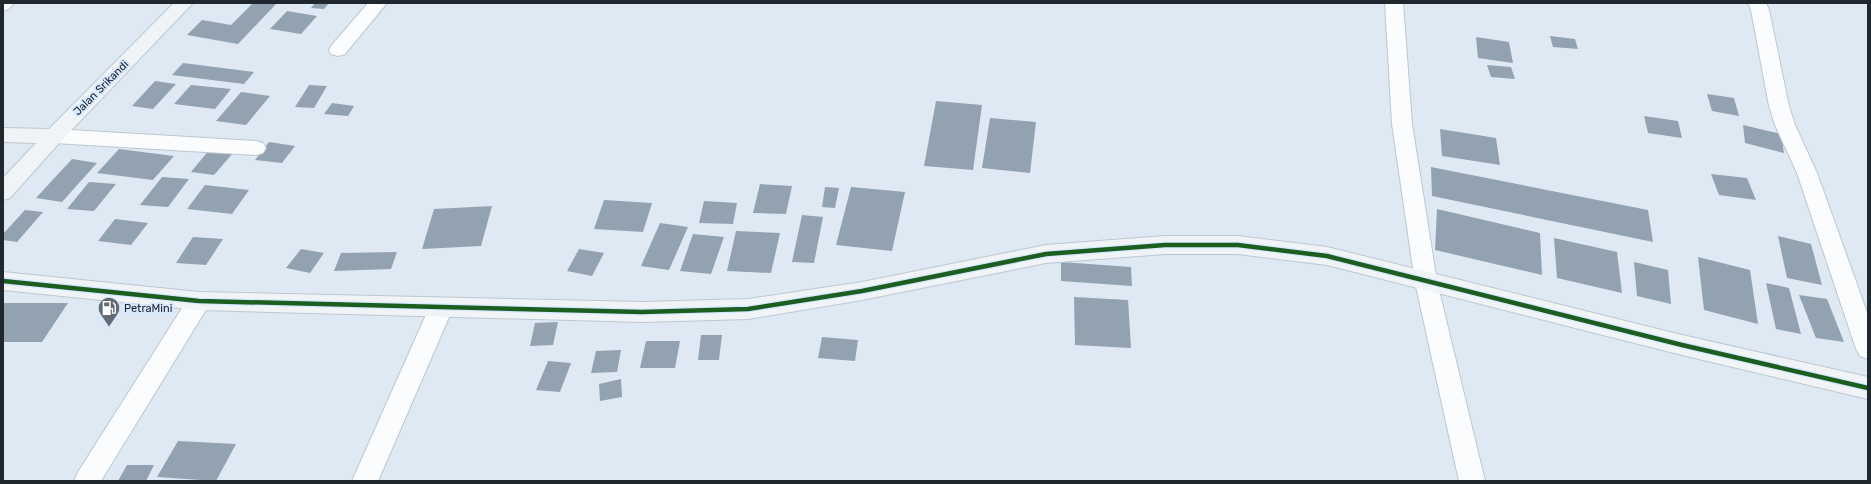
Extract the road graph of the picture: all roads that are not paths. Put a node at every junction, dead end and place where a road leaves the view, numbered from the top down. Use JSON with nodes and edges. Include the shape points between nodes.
{"nodes":[{"id":1,"x":5,"y":3,"type":"edge"},
{"id":2,"x":184,"y":3,"type":"edge"},
{"id":3,"x":378,"y":3,"type":"edge"},
{"id":4,"x":1394,"y":3,"type":"edge"},
{"id":5,"x":1757,"y":3,"type":"edge"},
{"id":6,"x":3,"y":5,"type":"edge"},
{"id":7,"x":338,"y":50,"type":"dead end"},
{"id":8,"x":3,"y":135,"type":"edge"},
{"id":9,"x":54,"y":136,"type":"junction"},
{"id":10,"x":256,"y":148,"type":"dead end"},
{"id":11,"x":3,"y":192,"type":"edge"},
{"id":12,"x":3,"y":281,"type":"edge"},
{"id":13,"x":1426,"y":282,"type":"junction"},
{"id":14,"x":199,"y":301,"type":"junction"},
{"id":15,"x":441,"y":308,"type":"junction"},
{"id":16,"x":1868,"y":349,"type":"edge"},
{"id":17,"x":1868,"y":388,"type":"edge"},
{"id":18,"x":87,"y":481,"type":"edge"},
{"id":19,"x":365,"y":481,"type":"edge"},
{"id":20,"x":1472,"y":481,"type":"edge"}],
"edges":[{"from":1,"to":6,"type":"street"},
{"from":2,"to":9,"type":"street","name":"Jalan Srikandi"},
{"from":3,"to":7,"type":"street"},
{"from":4,"to":13,"type":"street","via":[[1402,124]]},
{"from":5,"to":16,"type":"street","via":[[1781,112],[1808,174]]},
{"from":8,"to":9,"type":"street"},
{"from":9,"to":10,"type":"street"},
{"from":9,"to":11,"type":"street","name":"Jalan Srikandi"},
{"from":12,"to":14,"type":"street"},
{"from":13,"to":15,"type":"street","via":[[1327,256],[1238,245],[1165,245],[1046,254],[862,291],[748,309],[642,312]]},
{"from":13,"to":17,"type":"street"},
{"from":13,"to":20,"type":"street"},
{"from":14,"to":15,"type":"street"},
{"from":14,"to":18,"type":"street"},
{"from":15,"to":19,"type":"street"}]}
